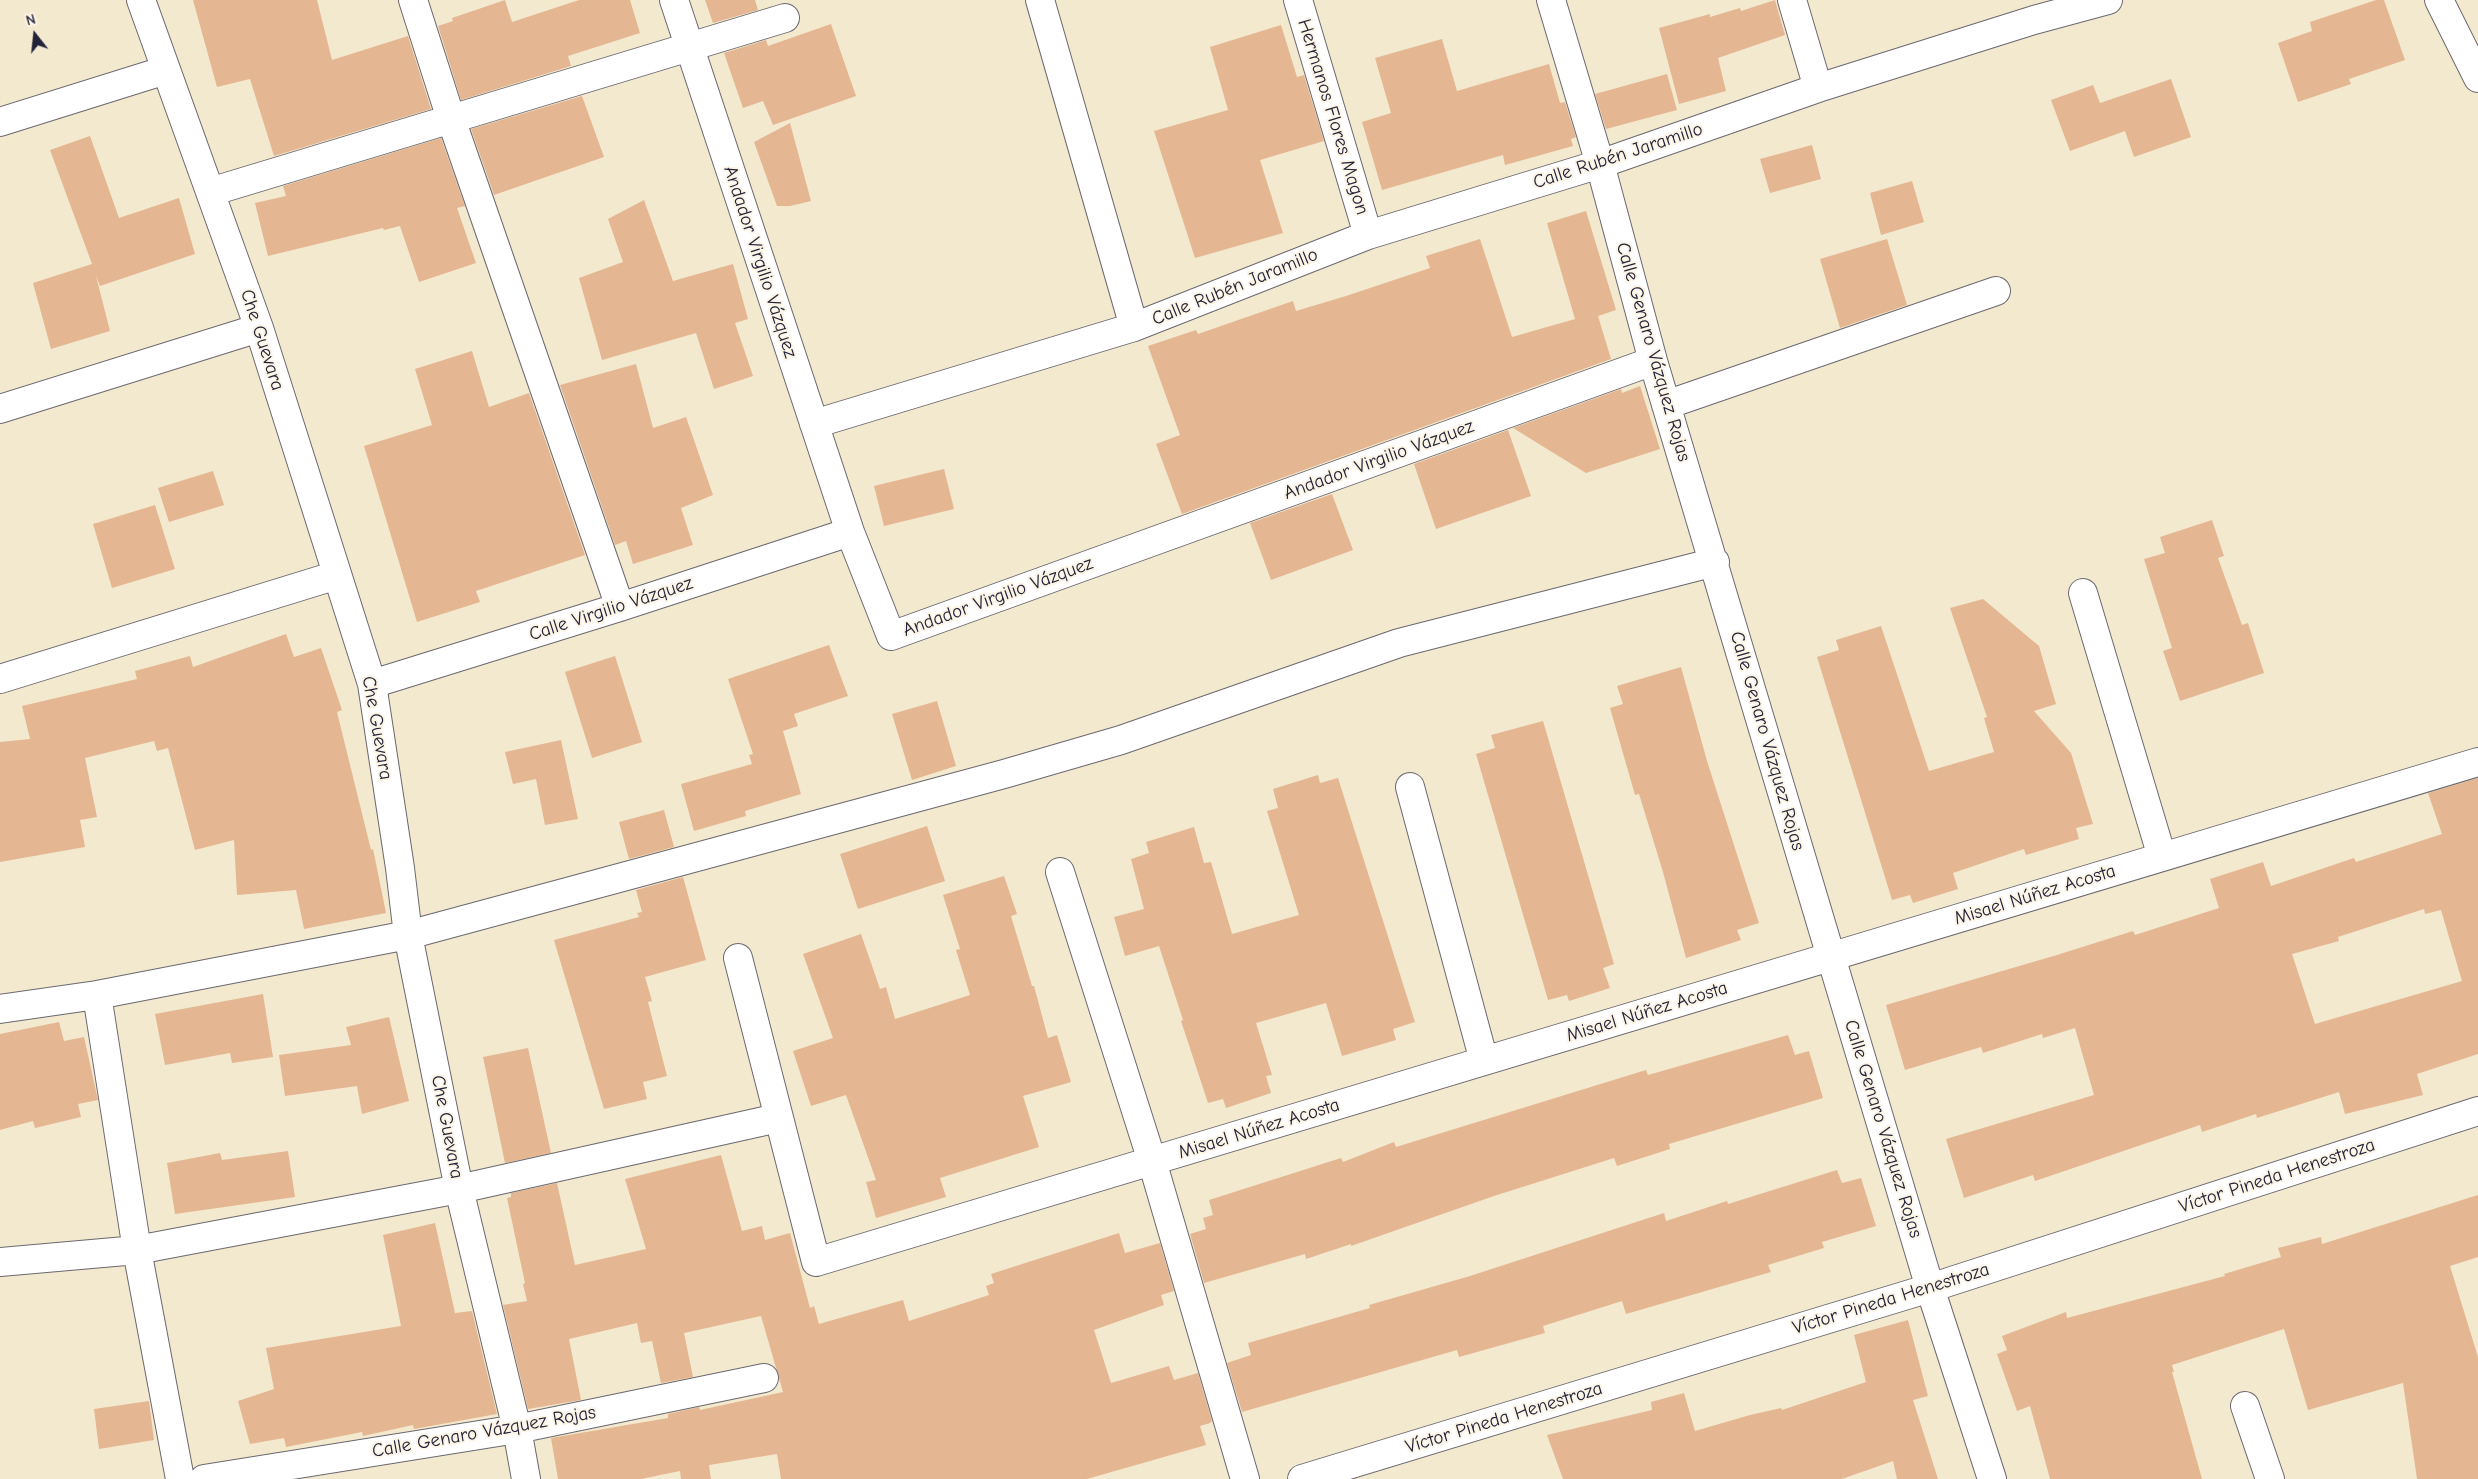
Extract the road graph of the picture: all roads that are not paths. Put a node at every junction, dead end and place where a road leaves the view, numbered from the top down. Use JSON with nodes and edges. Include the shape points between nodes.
{"nodes":[{"id":1,"x":141,"y":0,"type":"edge"},
{"id":2,"x":413,"y":0,"type":"edge"},
{"id":3,"x":674,"y":0,"type":"edge"},
{"id":4,"x":1040,"y":0,"type":"edge"},
{"id":5,"x":1298,"y":0,"type":"edge"},
{"id":6,"x":1551,"y":0,"type":"edge"},
{"id":7,"x":1792,"y":0,"type":"edge"},
{"id":8,"x":2108,"y":0,"type":"edge"},
{"id":9,"x":2439,"y":0,"type":"edge"},
{"id":10,"x":2031,"y":10,"type":"edge"},
{"id":11,"x":785,"y":18,"type":"dead end"},
{"id":12,"x":690,"y":47,"type":"junction"},
{"id":13,"x":166,"y":70,"type":"junction"},
{"id":14,"x":2478,"y":78,"type":"edge"},
{"id":15,"x":1818,"y":88,"type":"junction"},
{"id":16,"x":451,"y":119,"type":"junction"},
{"id":17,"x":0,"y":122,"type":"edge"},
{"id":18,"x":1600,"y":164,"type":"junction"},
{"id":19,"x":210,"y":192,"type":"junction"},
{"id":20,"x":1368,"y":234,"type":"junction"},
{"id":21,"x":1996,"y":291,"type":"dead end"},
{"id":22,"x":1134,"y":327,"type":"junction"},
{"id":23,"x":259,"y":328,"type":"junction"},
{"id":24,"x":1653,"y":361,"type":"junction"},
{"id":25,"x":1666,"y":404,"type":"junction"},
{"id":26,"x":0,"y":409,"type":"edge"},
{"id":27,"x":814,"y":424,"type":"junction"},
{"id":28,"x":850,"y":532,"type":"junction"},
{"id":29,"x":1714,"y":562,"type":"junction"},
{"id":30,"x":337,"y":575,"type":"junction"},
{"id":31,"x":2083,"y":593,"type":"dead end"},
{"id":32,"x":620,"y":607,"type":"junction"},
{"id":33,"x":0,"y":679,"type":"edge"},
{"id":34,"x":372,"y":684,"type":"junction"},
{"id":35,"x":2478,"y":762,"type":"edge"},
{"id":36,"x":1410,"y":787,"type":"dead end"},
{"id":37,"x":2162,"y":857,"type":"junction"},
{"id":38,"x":1060,"y":872,"type":"dead end"},
{"id":39,"x":408,"y":935,"type":"junction"},
{"id":40,"x":1831,"y":957,"type":"junction"},
{"id":41,"x":738,"y":958,"type":"dead end"},
{"id":42,"x":97,"y":995,"type":"junction"},
{"id":43,"x":0,"y":1009,"type":"edge"},
{"id":44,"x":1484,"y":1062,"type":"junction"},
{"id":45,"x":2478,"y":1110,"type":"edge"},
{"id":46,"x":778,"y":1118,"type":"junction"},
{"id":47,"x":1152,"y":1161,"type":"junction"},
{"id":48,"x":459,"y":1190,"type":"junction"},
{"id":49,"x":137,"y":1250,"type":"junction"},
{"id":50,"x":0,"y":1262,"type":"edge"},
{"id":51,"x":1930,"y":1288,"type":"junction"},
{"id":52,"x":764,"y":1378,"type":"dead end"},
{"id":53,"x":2245,"y":1406,"type":"dead end"},
{"id":54,"x":517,"y":1429,"type":"junction"},
{"id":55,"x":180,"y":1479,"type":"edge"},
{"id":56,"x":204,"y":1479,"type":"edge"},
{"id":57,"x":526,"y":1479,"type":"edge"},
{"id":58,"x":1245,"y":1479,"type":"edge"},
{"id":59,"x":1302,"y":1479,"type":"edge"},
{"id":60,"x":1992,"y":1479,"type":"edge"},
{"id":61,"x":2270,"y":1479,"type":"edge"}],
"edges":[{"from":1,"to":13,"type":"street","name":"Che Guevara"},
{"from":2,"to":16,"type":"street"},
{"from":3,"to":12,"type":"street","name":"Andador Virgilio Vázquez"},
{"from":4,"to":22,"type":"street"},
{"from":5,"to":20,"type":"street","name":"Hermanos Flores Magon"},
{"from":6,"to":18,"type":"street","name":"Calle Genaro Vázquez Rojas"},
{"from":7,"to":15,"type":"street"},
{"from":8,"to":10,"type":"street","name":"Calle Rubén Jaramillo"},
{"from":9,"to":14,"type":"street"},
{"from":10,"to":15,"type":"street","name":"Calle Rubén Jaramillo"},
{"from":11,"to":12,"type":"street"},
{"from":12,"to":16,"type":"street"},
{"from":12,"to":27,"type":"street","name":"Andador Virgilio Vázquez"},
{"from":13,"to":17,"type":"street"},
{"from":13,"to":19,"type":"street","name":"Che Guevara"},
{"from":15,"to":18,"type":"street","name":"Calle Rubén Jaramillo"},
{"from":16,"to":19,"type":"street"},
{"from":16,"to":32,"type":"street"},
{"from":18,"to":20,"type":"street","name":"Calle Rubén Jaramillo"},
{"from":18,"to":24,"type":"street","name":"Calle Genaro Vázquez Rojas"},
{"from":19,"to":23,"type":"street","name":"Che Guevara"},
{"from":20,"to":22,"type":"street","name":"Calle Rubén Jaramillo"},
{"from":21,"to":25,"type":"street"},
{"from":22,"to":27,"type":"street","name":"Calle Rubén Jaramillo"},
{"from":23,"to":26,"type":"street"},
{"from":23,"to":30,"type":"street","name":"Che Guevara"},
{"from":24,"to":25,"type":"street","name":"Calle Genaro Vázquez Rojas"},
{"from":24,"to":28,"type":"street","name":"Andador Virgilio Vázquez","via":[[891,636]]},
{"from":25,"to":29,"type":"street","name":"Calle Genaro Vázquez Rojas"},
{"from":27,"to":28,"type":"street","name":"Andador Virgilio Vázquez"},
{"from":28,"to":32,"type":"street","name":"Calle Virgilio Vázquez"},
{"from":29,"to":39,"type":"street","via":[[1399,643],[1121,740],[1004,774]]},
{"from":29,"to":40,"type":"street","name":"Calle Genaro Vázquez Rojas"},
{"from":30,"to":33,"type":"street"},
{"from":30,"to":34,"type":"street","name":"Che Guevara"},
{"from":31,"to":37,"type":"street"},
{"from":32,"to":34,"type":"street","name":"Calle Virgilio Vázquez"},
{"from":34,"to":39,"type":"street","name":"Che Guevara"},
{"from":35,"to":37,"type":"street","name":"Misael Núñez Acosta"},
{"from":36,"to":44,"type":"street"},
{"from":37,"to":40,"type":"street","name":"Misael Núñez Acosta"},
{"from":38,"to":47,"type":"street"},
{"from":39,"to":42,"type":"street"},
{"from":39,"to":48,"type":"street","name":"Che Guevara"},
{"from":40,"to":44,"type":"street","name":"Misael Núñez Acosta"},
{"from":40,"to":51,"type":"street","name":"Calle Genaro Vázquez Rojas"},
{"from":41,"to":46,"type":"street"},
{"from":42,"to":43,"type":"street"},
{"from":42,"to":49,"type":"street"},
{"from":44,"to":47,"type":"street","name":"Misael Núñez Acosta"},
{"from":45,"to":51,"type":"street","name":"Víctor Pineda Henestroza"},
{"from":46,"to":47,"type":"street","name":"Misael Núñez Acosta","via":[[816,1262]]},
{"from":46,"to":48,"type":"street"},
{"from":47,"to":58,"type":"street"},
{"from":48,"to":49,"type":"street"},
{"from":48,"to":54,"type":"street","name":"Che Guevara"},
{"from":49,"to":50,"type":"street"},
{"from":49,"to":55,"type":"street"},
{"from":51,"to":59,"type":"street","name":"Víctor Pineda Henestroza"},
{"from":51,"to":60,"type":"street","name":"Calle Genaro Vázquez Rojas"},
{"from":52,"to":54,"type":"street","name":"Calle Genaro Vázquez Rojas"},
{"from":53,"to":61,"type":"street"},
{"from":54,"to":56,"type":"street","name":"Calle Genaro Vázquez Rojas"},
{"from":54,"to":57,"type":"street","name":"Che Guevara"}]}
